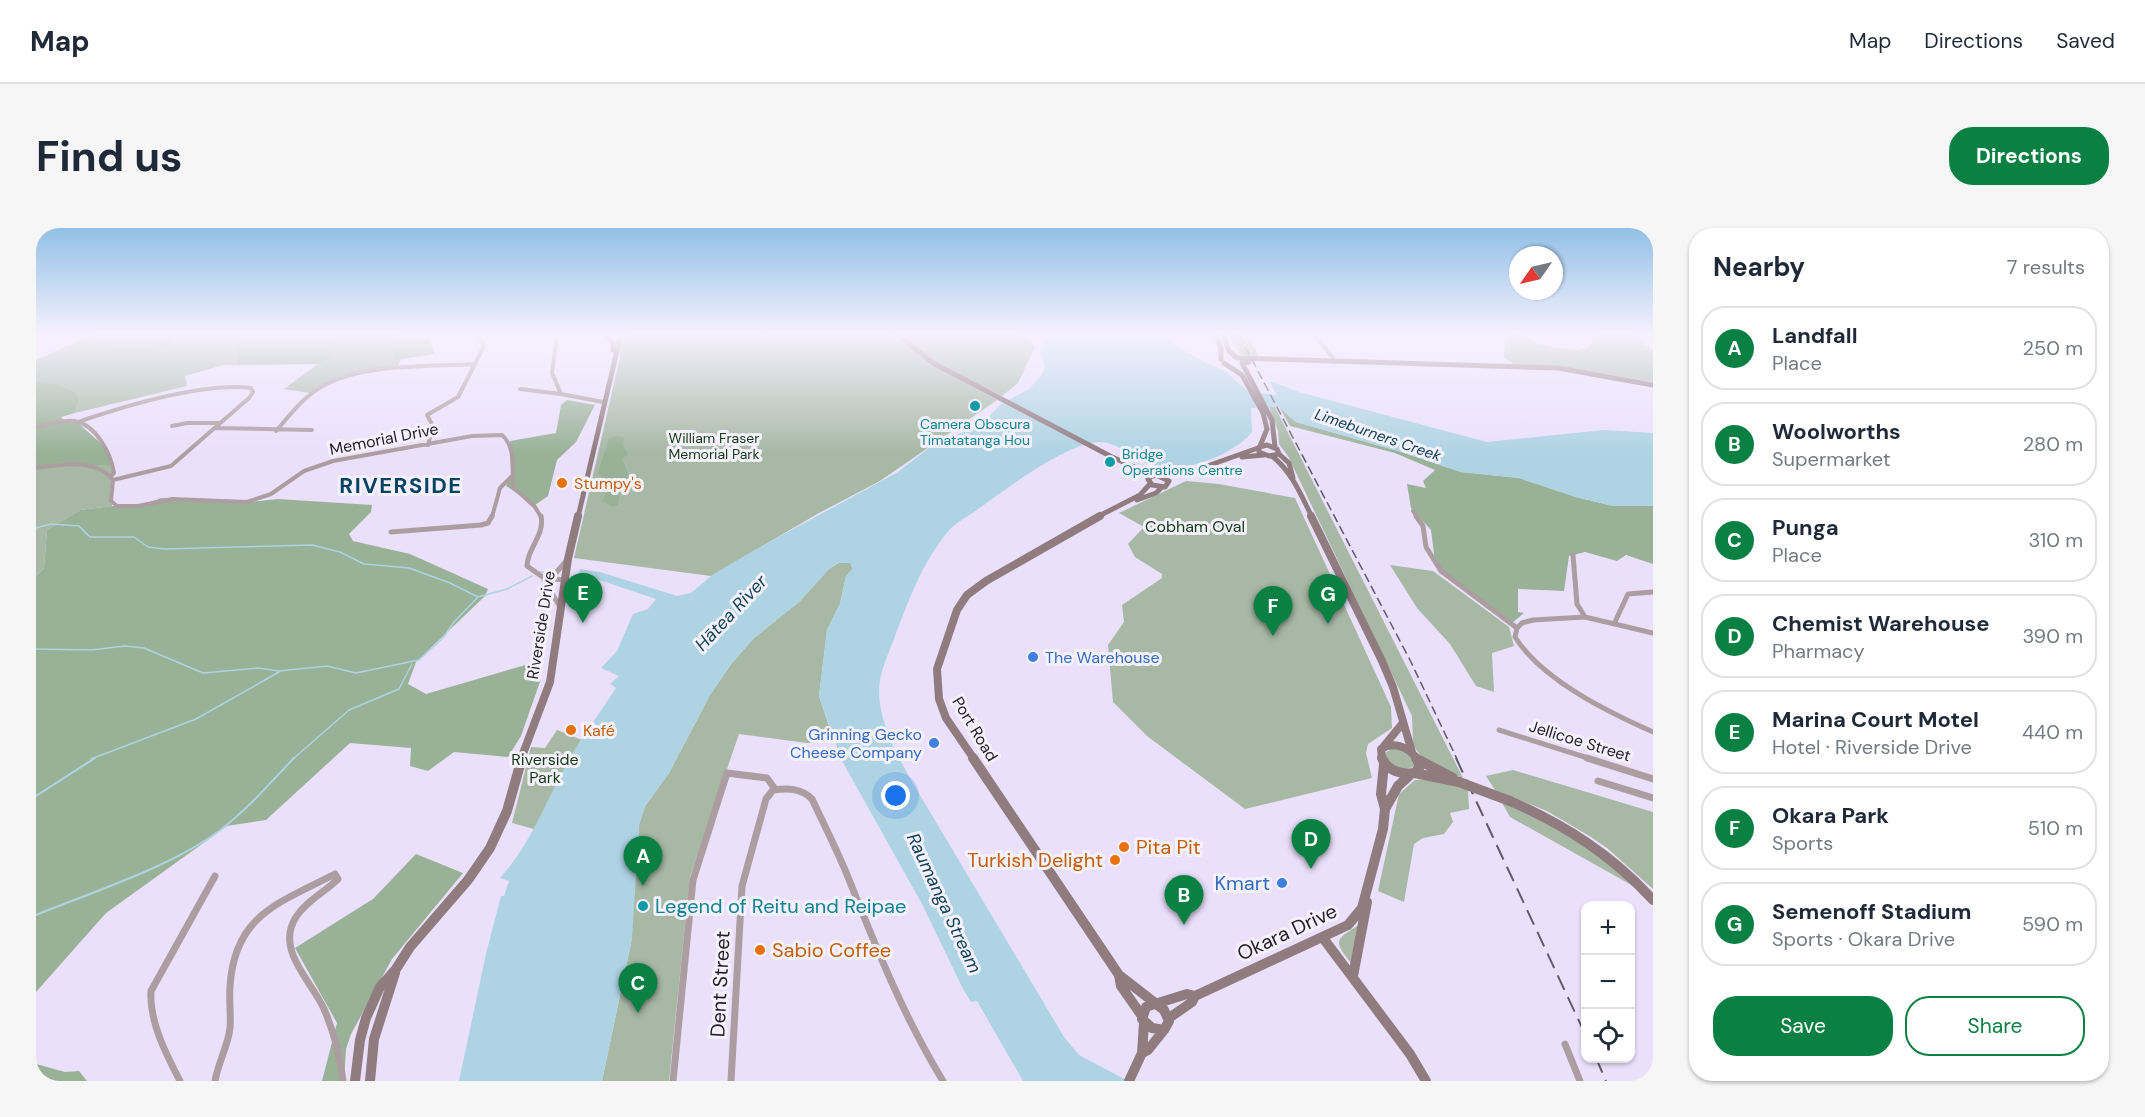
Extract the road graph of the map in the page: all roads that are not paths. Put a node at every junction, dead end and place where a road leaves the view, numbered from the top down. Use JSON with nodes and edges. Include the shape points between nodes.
{"nodes":[{"id":1,"x":366,"y":375,"type":"edge"},
{"id":2,"x":470,"y":375,"type":"edge"},
{"id":3,"x":553,"y":375,"type":"edge"},
{"id":4,"x":610,"y":375,"type":"edge"},
{"id":5,"x":955,"y":375,"type":"edge"},
{"id":6,"x":1241,"y":375,"type":"edge"},
{"id":7,"x":1248,"y":375,"type":"edge"},
{"id":8,"x":1596,"y":375,"type":"edge"},
{"id":9,"x":1653,"y":385,"type":"edge"},
{"id":10,"x":1252,"y":387,"type":"junction"},
{"id":11,"x":520,"y":389,"type":"dead end"},
{"id":12,"x":561,"y":394,"type":"junction"},
{"id":13,"x":603,"y":402,"type":"junction"},
{"id":14,"x":1266,"y":414,"type":"junction"},
{"id":15,"x":78,"y":422,"type":"junction"},
{"id":16,"x":220,"y":423,"type":"junction"},
{"id":17,"x":172,"y":426,"type":"dead end"},
{"id":18,"x":36,"y":427,"type":"edge"},
{"id":19,"x":215,"y":428,"type":"junction"},
{"id":20,"x":312,"y":430,"type":"dead end"},
{"id":21,"x":276,"y":431,"type":"junction"},
{"id":22,"x":428,"y":445,"type":"junction"},
{"id":23,"x":1259,"y":447,"type":"junction"},
{"id":24,"x":1275,"y":447,"type":"junction"},
{"id":25,"x":1279,"y":454,"type":"junction"},
{"id":26,"x":1268,"y":455,"type":"junction"},
{"id":27,"x":1112,"y":457,"type":"junction"},
{"id":28,"x":114,"y":465,"type":"junction"},
{"id":29,"x":36,"y":468,"type":"edge"},
{"id":30,"x":100,"y":469,"type":"junction"},
{"id":31,"x":512,"y":476,"type":"junction"},
{"id":32,"x":1156,"y":476,"type":"junction"},
{"id":33,"x":112,"y":478,"type":"junction"},
{"id":34,"x":1293,"y":479,"type":"junction"},
{"id":35,"x":1149,"y":483,"type":"junction"},
{"id":36,"x":1169,"y":483,"type":"junction"},
{"id":37,"x":1162,"y":487,"type":"junction"},
{"id":38,"x":1110,"y":511,"type":"junction"},
{"id":39,"x":1413,"y":511,"type":"dead end"},
{"id":40,"x":391,"y":532,"type":"dead end"},
{"id":41,"x":1573,"y":555,"type":"dead end"},
{"id":42,"x":568,"y":559,"type":"junction"},
{"id":43,"x":540,"y":577,"type":"junction"},
{"id":44,"x":565,"y":580,"type":"junction"},
{"id":45,"x":1653,"y":592,"type":"edge"},
{"id":46,"x":561,"y":609,"type":"junction"},
{"id":47,"x":1585,"y":617,"type":"junction"},
{"id":48,"x":1614,"y":624,"type":"junction"},
{"id":49,"x":1517,"y":628,"type":"junction"},
{"id":50,"x":1653,"y":633,"type":"edge"},
{"id":51,"x":1402,"y":724,"type":"junction"},
{"id":52,"x":1499,"y":730,"type":"dead end"},
{"id":53,"x":1653,"y":732,"type":"edge"},
{"id":54,"x":1384,"y":746,"type":"junction"},
{"id":55,"x":1412,"y":752,"type":"junction"},
{"id":56,"x":1419,"y":760,"type":"junction"},
{"id":57,"x":1384,"y":764,"type":"junction"},
{"id":58,"x":1413,"y":773,"type":"junction"},
{"id":59,"x":1653,"y":778,"type":"edge"},
{"id":60,"x":1598,"y":781,"type":"dead end"},
{"id":61,"x":1459,"y":782,"type":"junction"},
{"id":62,"x":776,"y":789,"type":"junction"},
{"id":63,"x":1653,"y":798,"type":"edge"},
{"id":64,"x":1384,"y":808,"type":"junction"},
{"id":65,"x":214,"y":876,"type":"dead end"},
{"id":66,"x":1365,"y":900,"type":"junction"},
{"id":67,"x":1653,"y":900,"type":"edge"},
{"id":68,"x":1323,"y":938,"type":"junction"},
{"id":69,"x":396,"y":969,"type":"junction"},
{"id":70,"x":1119,"y":975,"type":"junction"},
{"id":71,"x":1353,"y":976,"type":"junction"},
{"id":72,"x":1195,"y":996,"type":"junction"},
{"id":73,"x":1154,"y":1004,"type":"junction"},
{"id":74,"x":1169,"y":1018,"type":"junction"},
{"id":75,"x":1143,"y":1019,"type":"junction"},
{"id":76,"x":1164,"y":1030,"type":"junction"},
{"id":77,"x":1565,"y":1044,"type":"dead end"},
{"id":78,"x":1142,"y":1053,"type":"junction"},
{"id":79,"x":1130,"y":1079,"type":"edge"},
{"id":80,"x":180,"y":1081,"type":"edge"},
{"id":81,"x":215,"y":1081,"type":"edge"},
{"id":82,"x":343,"y":1081,"type":"edge"},
{"id":83,"x":355,"y":1081,"type":"edge"},
{"id":84,"x":370,"y":1081,"type":"edge"},
{"id":85,"x":673,"y":1081,"type":"edge"},
{"id":86,"x":731,"y":1081,"type":"edge"},
{"id":87,"x":943,"y":1081,"type":"edge"},
{"id":88,"x":1426,"y":1081,"type":"edge"},
{"id":89,"x":1580,"y":1081,"type":"edge"}],
"edges":[{"from":1,"to":21,"type":"street","via":[[322,386]]},
{"from":2,"to":22,"type":"street","via":[[459,396],[427,415],[433,426]]},
{"from":3,"to":12,"type":"street"},
{"from":4,"to":13,"type":"main road","name":"Riverside Drive"},
{"from":5,"to":27,"type":"main road"},
{"from":6,"to":10,"type":"main road"},
{"from":7,"to":10,"type":"main road"},
{"from":8,"to":9,"type":"main road"},
{"from":10,"to":14,"type":"main road"},
{"from":11,"to":12,"type":"street"},
{"from":12,"to":13,"type":"street"},
{"from":13,"to":42,"type":"main road","name":"Riverside Drive"},
{"from":14,"to":23,"type":"main road","via":[[1268,429]]},
{"from":14,"to":24,"type":"main road","via":[[1274,430]]},
{"from":15,"to":16,"type":"street","via":[[185,395],[234,386],[251,388],[249,398]]},
{"from":15,"to":18,"type":"street"},
{"from":15,"to":28,"type":"street","via":[[106,447]]},
{"from":16,"to":17,"type":"street"},
{"from":16,"to":19,"type":"street"},
{"from":19,"to":21,"type":"street"},
{"from":19,"to":33,"type":"street","via":[[167,468]]},
{"from":20,"to":21,"type":"street"},
{"from":22,"to":31,"type":"street","name":"Memorial Drive","via":[[468,435],[504,436],[509,441],[513,461]]},
{"from":22,"to":33,"type":"street","name":"Memorial Drive","via":[[363,454],[311,468],[276,492],[246,502],[179,499],[117,507],[111,501]]},
{"from":23,"to":24,"type":"main road"},
{"from":23,"to":26,"type":"main road"},
{"from":23,"to":32,"type":"main road","via":[[1196,470]]},
{"from":24,"to":25,"type":"main road"},
{"from":25,"to":26,"type":"main road"},
{"from":25,"to":34,"type":"main road","via":[[1289,463]]},
{"from":26,"to":34,"type":"main road","via":[[1282,464]]},
{"from":26,"to":36,"type":"main road","via":[[1238,458]]},
{"from":27,"to":32,"type":"main road"},
{"from":27,"to":35,"type":"main road"},
{"from":28,"to":30,"type":"street"},
{"from":28,"to":33,"type":"street"},
{"from":29,"to":30,"type":"street","via":[[72,465]]},
{"from":30,"to":33,"type":"street"},
{"from":31,"to":40,"type":"street","via":[[497,491],[492,517],[486,524]]},
{"from":31,"to":43,"type":"street","via":[[513,488],[534,504],[543,520],[526,561],[529,569]]},
{"from":32,"to":35,"type":"main road","name":"Port Road","via":[[1149,478]]},
{"from":32,"to":36,"type":"main road"},
{"from":34,"to":51,"type":"main road","via":[[1389,676]]},
{"from":35,"to":37,"type":"main road"},
{"from":35,"to":38,"type":"main road","name":"Port Road","via":[[1140,495]]},
{"from":36,"to":37,"type":"main road","name":"Port Road"},
{"from":37,"to":38,"type":"main road","name":"Port Road"},
{"from":38,"to":70,"type":"main road","name":"Port Road","via":[[967,595],[957,610],[937,669],[937,683],[946,718],[960,741]]},
{"from":39,"to":49,"type":"street","via":[[1422,526],[1426,548],[1441,571]]},
{"from":41,"to":47,"type":"street","via":[[1577,604]]},
{"from":42,"to":43,"type":"street","via":[[553,575]]},
{"from":42,"to":44,"type":"main road","name":"Riverside Drive"},
{"from":43,"to":44,"type":"street"},
{"from":43,"to":46,"type":"street","via":[[549,585]]},
{"from":44,"to":46,"type":"main road","name":"Riverside Drive"},
{"from":45,"to":48,"type":"street","via":[[1628,594]]},
{"from":46,"to":69,"type":"main road","name":"Riverside Drive","via":[[550,682],[524,748],[502,825],[468,880]]},
{"from":47,"to":48,"type":"street"},
{"from":47,"to":49,"type":"street","via":[[1533,620]]},
{"from":48,"to":50,"type":"street"},
{"from":49,"to":53,"type":"street","via":[[1517,643],[1539,665]]},
{"from":51,"to":54,"type":"main road"},
{"from":51,"to":55,"type":"main road"},
{"from":52,"to":59,"type":"street","name":"Jellicoe Street"},
{"from":54,"to":55,"type":"main road","via":[[1399,746]]},
{"from":54,"to":57,"type":"main road","name":"Okara Drive","via":[[1379,752]]},
{"from":55,"to":56,"type":"main road"},
{"from":56,"to":58,"type":"main road","via":[[1419,768]]},
{"from":56,"to":61,"type":"main road"},
{"from":57,"to":58,"type":"main road","via":[[1395,771]]},
{"from":57,"to":64,"type":"main road","name":"Okara Drive"},
{"from":58,"to":61,"type":"main road"},
{"from":58,"to":64,"type":"main road","name":"Okara Drive","via":[[1397,785]]},
{"from":60,"to":63,"type":"street"},
{"from":61,"to":67,"type":"main road","bridge":true,"via":[[1549,818],[1586,840],[1626,871]]},
{"from":62,"to":85,"type":"street","via":[[767,778],[727,773],[693,880]]},
{"from":62,"to":86,"type":"street","name":"Dent Street","via":[[766,799],[742,886]]},
{"from":62,"to":87,"type":"street","via":[[799,789],[815,804],[867,928]]},
{"from":64,"to":66,"type":"main road","name":"Okara Drive","via":[[1383,829]]},
{"from":65,"to":80,"type":"street","via":[[152,991],[150,1006]]},
{"from":66,"to":68,"type":"main road","name":"Okara Drive","via":[[1355,919]]},
{"from":66,"to":71,"type":"main road","via":[[1368,903]]},
{"from":68,"to":71,"type":"main road"},
{"from":68,"to":72,"type":"main road","name":"Okara Drive"},
{"from":69,"to":83,"type":"main road","name":"Riverside Drive","via":[[380,987],[366,1018]]},
{"from":69,"to":84,"type":"main road","name":"Riverside Drive","via":[[374,1039]]},
{"from":70,"to":73,"type":"main road","name":"Port Road"},
{"from":70,"to":75,"type":"main road","name":"Port Road","via":[[1121,986]]},
{"from":71,"to":88,"type":"main road"},
{"from":72,"to":73,"type":"main road","name":"Okara Drive","via":[[1187,994]]},
{"from":72,"to":74,"type":"main road","name":"Okara Drive"},
{"from":73,"to":74,"type":"main road"},
{"from":73,"to":75,"type":"main road","via":[[1146,1007]]},
{"from":74,"to":76,"type":"main road"},
{"from":75,"to":76,"type":"main road","via":[[1152,1028]]},
{"from":75,"to":78,"type":"main road"},
{"from":76,"to":78,"type":"main road"},
{"from":77,"to":89,"type":"street"},
{"from":78,"to":79,"type":"main road"},
{"from":81,"to":82,"type":"street","via":[[230,1029],[230,985],[244,933],[269,908],[330,874],[338,879],[296,917],[290,938],[294,960],[324,1007],[340,1056]]}]}
